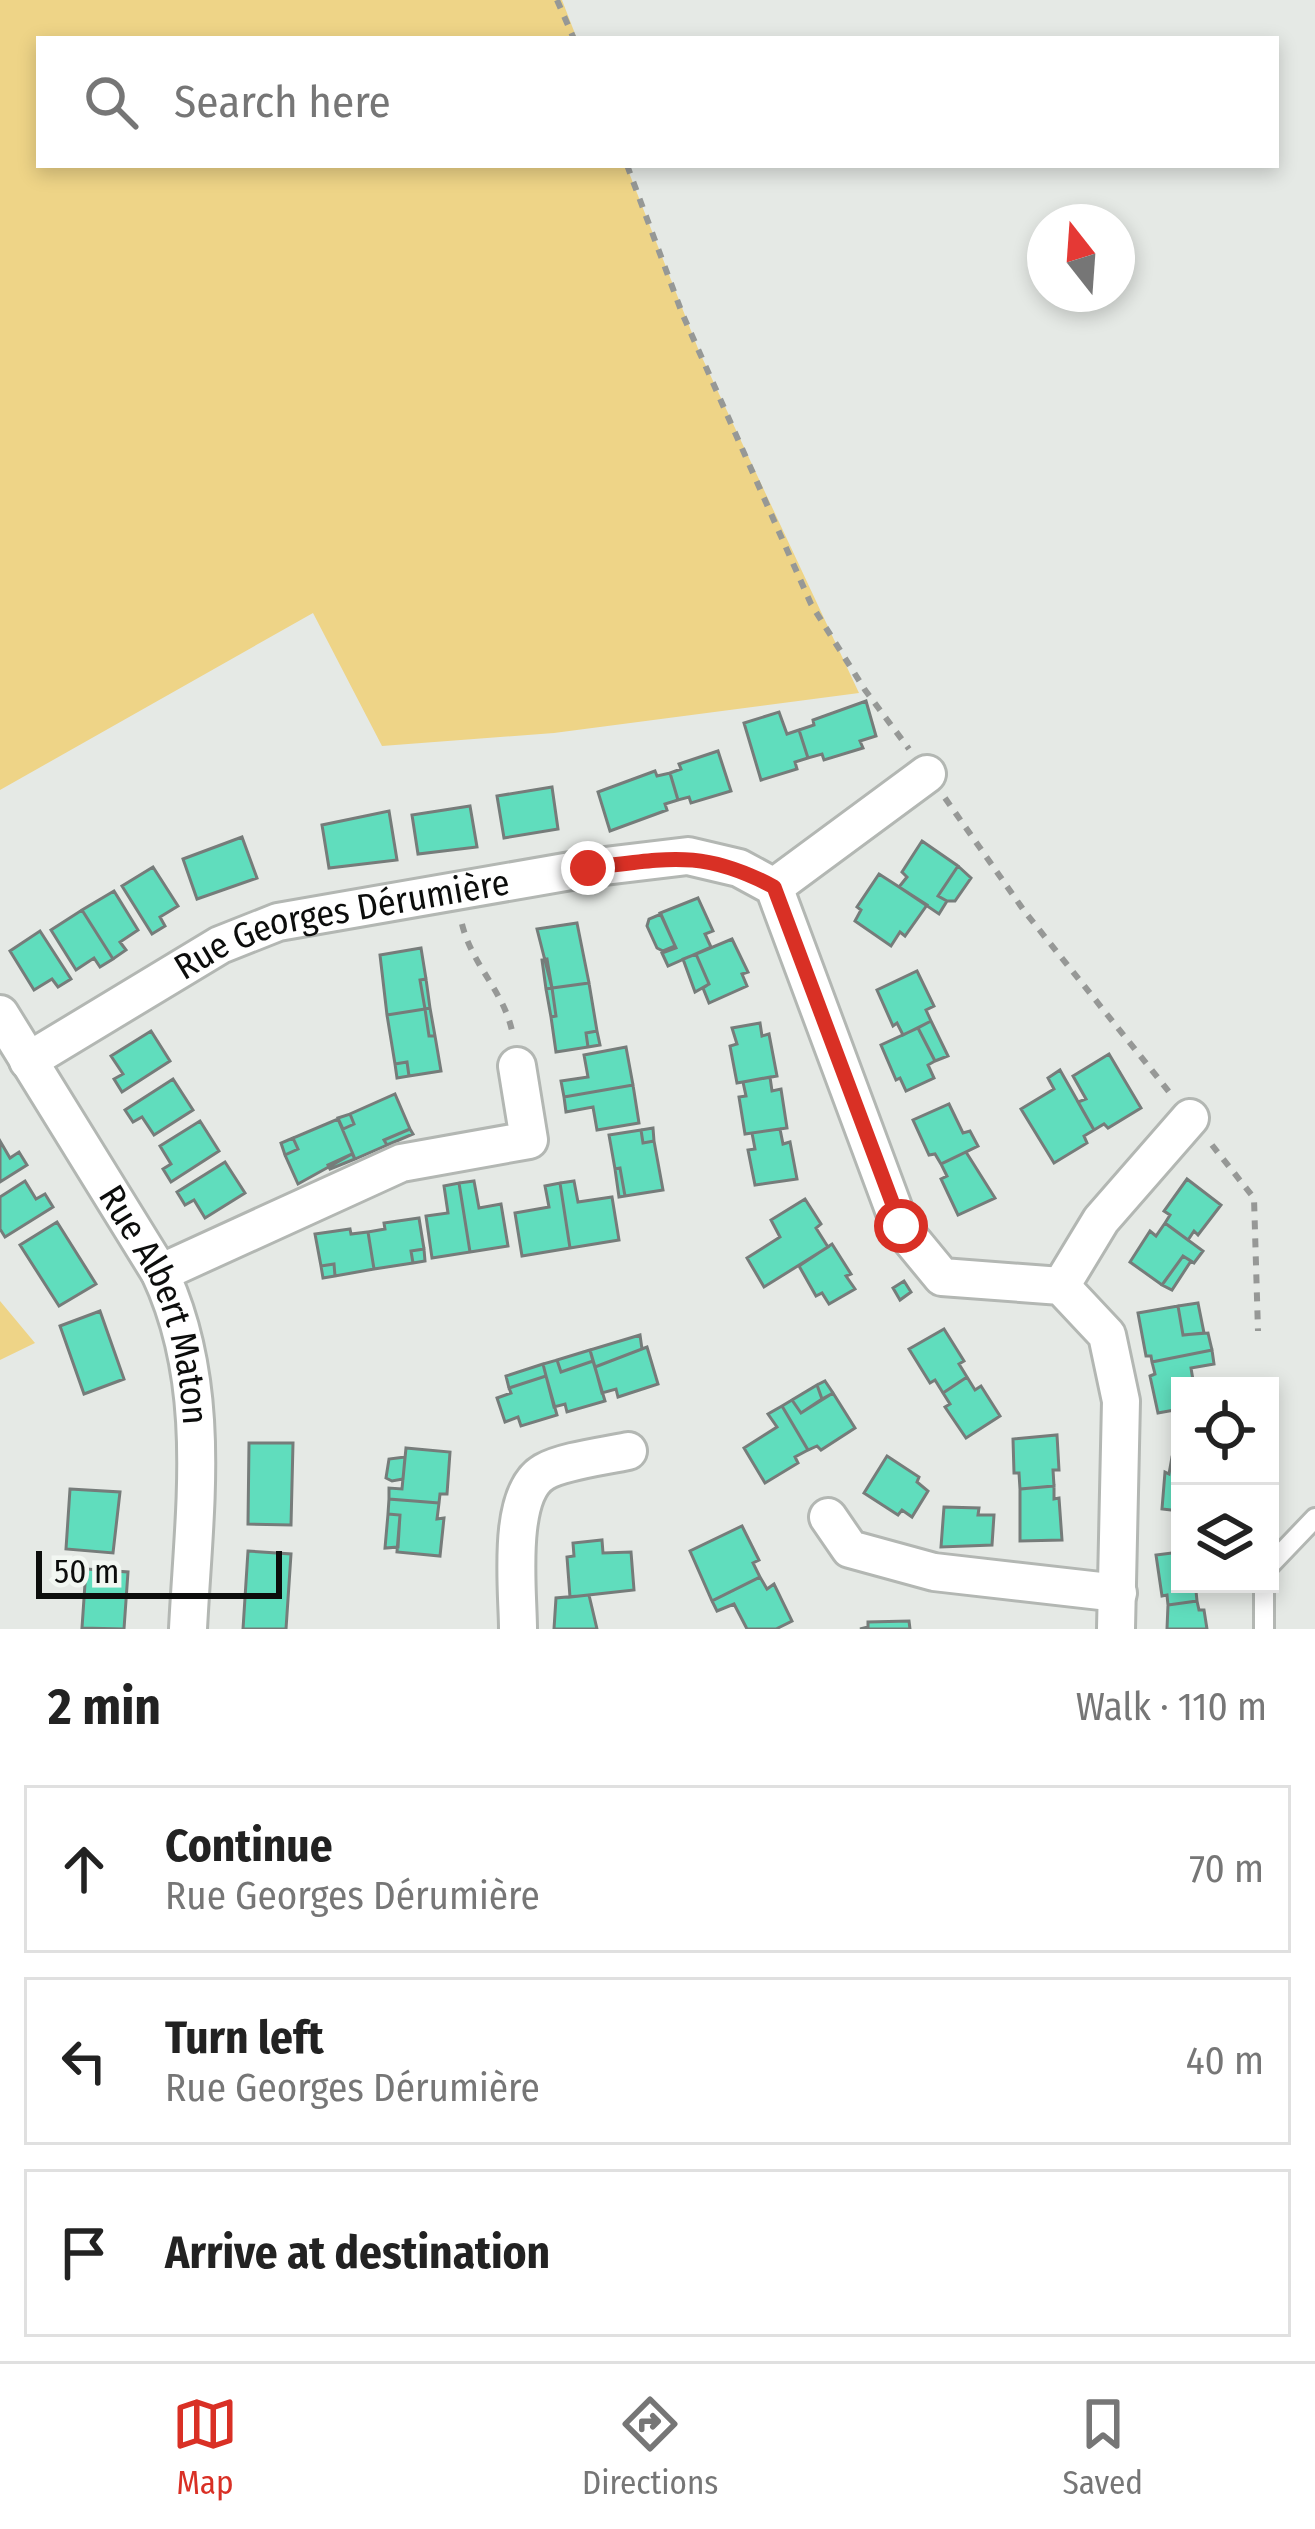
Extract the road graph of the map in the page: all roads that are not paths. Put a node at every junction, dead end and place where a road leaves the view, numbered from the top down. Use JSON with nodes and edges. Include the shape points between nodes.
{"nodes":[{"id":1,"x":927,"y":774,"type":"dead end"},
{"id":2,"x":774,"y":887,"type":"junction"},
{"id":3,"x":0,"y":1014,"type":"edge"},
{"id":4,"x":28,"y":1061,"type":"junction"},
{"id":5,"x":517,"y":1066,"type":"road end"},
{"id":6,"x":1190,"y":1118,"type":"dead end"},
{"id":7,"x":160,"y":1273,"type":"junction"},
{"id":8,"x":1061,"y":1286,"type":"junction"},
{"id":9,"x":628,"y":1450,"type":"dead end"},
{"id":10,"x":828,"y":1517,"type":"dead end"},
{"id":11,"x":1315,"y":1518,"type":"edge"},
{"id":12,"x":1279,"y":1555,"type":"edge"},
{"id":13,"x":1264,"y":1593,"type":"edge"},
{"id":14,"x":1117,"y":1611,"type":"edge"},
{"id":15,"x":188,"y":1629,"type":"edge"},
{"id":16,"x":518,"y":1629,"type":"edge"},
{"id":17,"x":1264,"y":1629,"type":"edge"}],
"edges":[{"from":1,"to":2,"type":"street"},
{"from":2,"to":4,"type":"street","name":"Rue Georges Dérumière","via":[[739,868],[688,856],[278,922],[184,965]]},
{"from":2,"to":8,"type":"street","via":[[901,1226],[942,1277]]},
{"from":3,"to":4,"type":"street","name":"Rue Albert Maton"},
{"from":4,"to":7,"type":"street","name":"Rue Albert Maton"},
{"from":5,"to":7,"type":"street","via":[[529,1140],[401,1163]]},
{"from":6,"to":8,"type":"street","via":[[1101,1220]]},
{"from":7,"to":15,"type":"street","name":"Rue Albert Maton","via":[[191,1372],[199,1469]]},
{"from":8,"to":14,"type":"street","via":[[1107,1335],[1121,1401]]},
{"from":9,"to":16,"type":"street","via":[[543,1473],[526,1492],[518,1525]]},
{"from":10,"to":14,"type":"street","via":[[850,1549]]},
{"from":11,"to":12,"type":"lane"},
{"from":13,"to":17,"type":"lane"}]}
